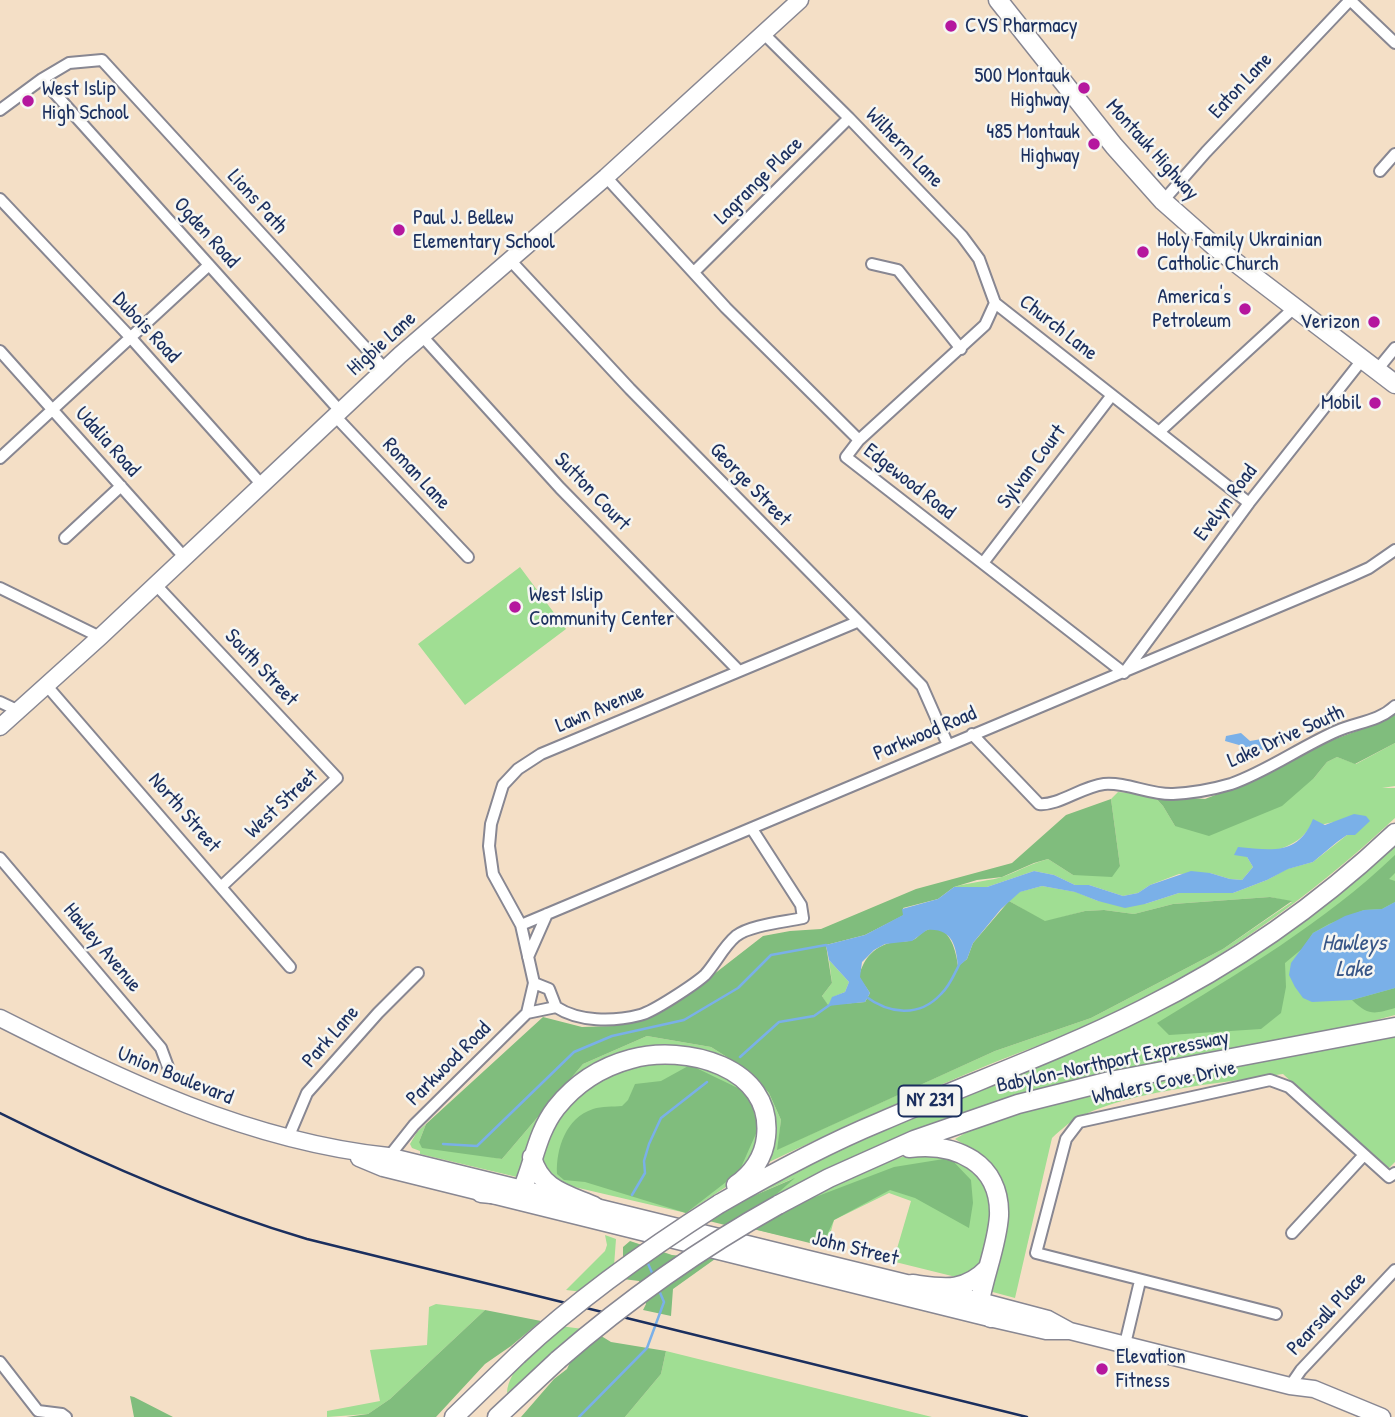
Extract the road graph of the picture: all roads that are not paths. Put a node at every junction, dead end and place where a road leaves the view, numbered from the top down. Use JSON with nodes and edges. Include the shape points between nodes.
{"nodes":[{"id":1,"x":800,"y":0,"type":"edge"},
{"id":2,"x":999,"y":0,"type":"edge"},
{"id":3,"x":1350,"y":0,"type":"edge"},
{"id":4,"x":764,"y":34,"type":"junction"},
{"id":5,"x":1395,"y":43,"type":"edge"},
{"id":6,"x":42,"y":79,"type":"junction"},
{"id":7,"x":0,"y":110,"type":"edge"},
{"id":8,"x":849,"y":118,"type":"junction"},
{"id":9,"x":1395,"y":154,"type":"edge"},
{"id":10,"x":1380,"y":171,"type":"dead end"},
{"id":11,"x":606,"y":177,"type":"junction"},
{"id":12,"x":0,"y":199,"type":"edge"},
{"id":13,"x":1163,"y":201,"type":"junction"},
{"id":14,"x":510,"y":260,"type":"junction"},
{"id":15,"x":872,"y":264,"type":"dead end"},
{"id":16,"x":209,"y":265,"type":"junction"},
{"id":17,"x":695,"y":271,"type":"junction"},
{"id":18,"x":995,"y":303,"type":"junction"},
{"id":19,"x":1294,"y":308,"type":"junction"},
{"id":20,"x":422,"y":336,"type":"junction"},
{"id":21,"x":131,"y":338,"type":"junction"},
{"id":22,"x":1395,"y":348,"type":"edge"},
{"id":23,"x":961,"y":349,"type":"junction"},
{"id":24,"x":0,"y":351,"type":"edge"},
{"id":25,"x":1362,"y":360,"type":"junction"},
{"id":26,"x":385,"y":369,"type":"junction"},
{"id":27,"x":1377,"y":370,"type":"junction"},
{"id":28,"x":1395,"y":384,"type":"edge"},
{"id":29,"x":1112,"y":395,"type":"junction"},
{"id":30,"x":52,"y":410,"type":"junction"},
{"id":31,"x":338,"y":414,"type":"junction"},
{"id":32,"x":1160,"y":431,"type":"junction"},
{"id":33,"x":859,"y":440,"type":"junction"},
{"id":34,"x":0,"y":458,"type":"edge"},
{"id":35,"x":262,"y":485,"type":"junction"},
{"id":36,"x":121,"y":486,"type":"junction"},
{"id":37,"x":1249,"y":503,"type":"junction"},
{"id":38,"x":65,"y":538,"type":"dead end"},
{"id":39,"x":1393,"y":556,"type":"edge"},
{"id":40,"x":468,"y":557,"type":"dead end"},
{"id":41,"x":185,"y":558,"type":"junction"},
{"id":42,"x":983,"y":563,"type":"junction"},
{"id":43,"x":156,"y":585,"type":"junction"},
{"id":44,"x":0,"y":588,"type":"edge"},
{"id":45,"x":857,"y":622,"type":"junction"},
{"id":46,"x":100,"y":638,"type":"junction"},
{"id":47,"x":739,"y":671,"type":"junction"},
{"id":48,"x":1124,"y":673,"type":"junction"},
{"id":49,"x":47,"y":686,"type":"junction"},
{"id":50,"x":0,"y":702,"type":"edge"},
{"id":51,"x":1395,"y":706,"type":"edge"},
{"id":52,"x":19,"y":711,"type":"junction"},
{"id":53,"x":0,"y":727,"type":"edge"},
{"id":54,"x":972,"y":734,"type":"junction"},
{"id":55,"x":948,"y":745,"type":"junction"},
{"id":56,"x":337,"y":778,"type":"joint"},
{"id":57,"x":752,"y":829,"type":"junction"},
{"id":58,"x":1395,"y":833,"type":"edge"},
{"id":59,"x":0,"y":858,"type":"edge"},
{"id":60,"x":222,"y":886,"type":"junction"},
{"id":61,"x":547,"y":914,"type":"junction"},
{"id":62,"x":521,"y":925,"type":"junction"},
{"id":63,"x":528,"y":957,"type":"junction"},
{"id":64,"x":290,"y":967,"type":"dead end"},
{"id":65,"x":418,"y":973,"type":"dead end"},
{"id":66,"x":534,"y":983,"type":"junction"},
{"id":67,"x":556,"y":1007,"type":"junction"},
{"id":68,"x":527,"y":1013,"type":"junction"},
{"id":69,"x":0,"y":1018,"type":"edge"},
{"id":70,"x":1395,"y":1025,"type":"edge"},
{"id":71,"x":168,"y":1067,"type":"dead end"},
{"id":72,"x":288,"y":1138,"type":"junction"},
{"id":73,"x":889,"y":1151,"type":"junction"},
{"id":74,"x":1364,"y":1155,"type":"junction"},
{"id":75,"x":532,"y":1157,"type":"junction"},
{"id":76,"x":386,"y":1162,"type":"junction"},
{"id":77,"x":1395,"y":1172,"type":"edge"},
{"id":78,"x":523,"y":1188,"type":"junction"},
{"id":79,"x":481,"y":1193,"type":"junction"},
{"id":80,"x":715,"y":1203,"type":"junction"},
{"id":81,"x":594,"y":1206,"type":"junction"},
{"id":82,"x":627,"y":1222,"type":"junction"},
{"id":83,"x":1292,"y":1233,"type":"dead end"},
{"id":84,"x":988,"y":1268,"type":"junction"},
{"id":85,"x":1395,"y":1270,"type":"edge"},
{"id":86,"x":1140,"y":1280,"type":"junction"},
{"id":87,"x":912,"y":1284,"type":"junction"},
{"id":88,"x":980,"y":1301,"type":"junction"},
{"id":89,"x":1276,"y":1314,"type":"dead end"},
{"id":90,"x":991,"y":1318,"type":"junction"},
{"id":91,"x":1070,"y":1331,"type":"junction"},
{"id":92,"x":1125,"y":1344,"type":"junction"},
{"id":93,"x":0,"y":1362,"type":"edge"},
{"id":94,"x":1290,"y":1386,"type":"junction"},
{"id":95,"x":37,"y":1414,"type":"edge"},
{"id":96,"x":66,"y":1417,"type":"edge"},
{"id":97,"x":454,"y":1417,"type":"edge"},
{"id":98,"x":497,"y":1417,"type":"edge"},
{"id":99,"x":1358,"y":1417,"type":"edge"},
{"id":100,"x":1382,"y":1417,"type":"edge"}],
"edges":[{"from":1,"to":4,"type":"main road","name":"Higbie Lane"},
{"from":2,"to":13,"type":"main road","name":"Montauk Highway"},
{"from":3,"to":5,"type":"street"},
{"from":3,"to":13,"type":"street","name":"Eaton Lane"},
{"from":4,"to":8,"type":"street","name":"Wilherm Lane"},
{"from":4,"to":11,"type":"main road","name":"Higbie Lane"},
{"from":6,"to":7,"type":"street"},
{"from":6,"to":16,"type":"street","name":"Ogden Road"},
{"from":6,"to":26,"type":"street","name":"Lions Path","via":[[69,63],[102,60]]},
{"from":8,"to":17,"type":"street","name":"Lagrange Place"},
{"from":8,"to":18,"type":"street","name":"Wilherm Lane","via":[[962,236],[979,259]]},
{"from":9,"to":10,"type":"street"},
{"from":11,"to":14,"type":"main road","name":"Higbie Lane"},
{"from":11,"to":17,"type":"street","name":"Edgewood Road"},
{"from":12,"to":21,"type":"street","name":"Dubois Road"},
{"from":13,"to":19,"type":"main road","name":"Montauk Highway"},
{"from":14,"to":20,"type":"main road","name":"Higbie Lane"},
{"from":14,"to":45,"type":"street","name":"George Street"},
{"from":15,"to":23,"type":"street","via":[[898,270]]},
{"from":16,"to":21,"type":"street"},
{"from":16,"to":31,"type":"street","name":"Ogden Road"},
{"from":17,"to":33,"type":"street","name":"Edgewood Road","via":[[726,308]]},
{"from":18,"to":23,"type":"street","name":"Church Lane","via":[[985,325]]},
{"from":18,"to":29,"type":"street","name":"Church Lane"},
{"from":19,"to":25,"type":"main road","name":"Montauk Highway"},
{"from":19,"to":32,"type":"street"},
{"from":20,"to":26,"type":"main road","name":"Higbie Lane"},
{"from":20,"to":47,"type":"street","name":"Sutton Court","via":[[560,488]]},
{"from":21,"to":30,"type":"street"},
{"from":21,"to":35,"type":"street","name":"Dubois Road"},
{"from":22,"to":27,"type":"street"},
{"from":23,"to":33,"type":"street","name":"Church Lane"},
{"from":24,"to":30,"type":"street","name":"Udalia Road"},
{"from":25,"to":27,"type":"main road","name":"Montauk Highway"},
{"from":25,"to":37,"type":"street","name":"Evelyn Road"},
{"from":26,"to":31,"type":"main road","name":"Higbie Lane"},
{"from":27,"to":28,"type":"main road","name":"Montauk Highway"},
{"from":29,"to":32,"type":"street","name":"Church Lane"},
{"from":29,"to":42,"type":"street","name":"Sylvan Court"},
{"from":30,"to":34,"type":"street"},
{"from":30,"to":36,"type":"street","name":"Udalia Road"},
{"from":31,"to":35,"type":"main road","name":"Higbie Lane"},
{"from":31,"to":40,"type":"street","name":"Roman Lane"},
{"from":32,"to":37,"type":"street","name":"Church Lane"},
{"from":33,"to":42,"type":"street","name":"Edgewood Road","via":[[846,457]]},
{"from":35,"to":41,"type":"main road","name":"Higbie Lane"},
{"from":36,"to":38,"type":"street"},
{"from":36,"to":41,"type":"street","name":"Udalia Road"},
{"from":37,"to":48,"type":"street","name":"Evelyn Road"},
{"from":39,"to":48,"type":"street","name":"Parkwood Road"},
{"from":41,"to":43,"type":"main road","name":"Higbie Lane"},
{"from":42,"to":48,"type":"street","name":"Edgewood Road"},
{"from":43,"to":46,"type":"main road","name":"Higbie Lane"},
{"from":43,"to":56,"type":"street","name":"South Street"},
{"from":44,"to":46,"type":"street"},
{"from":45,"to":47,"type":"street","name":"Lawn Avenue"},
{"from":45,"to":55,"type":"street","name":"George Street","via":[[922,686]]},
{"from":46,"to":49,"type":"main road","name":"Higbie Lane"},
{"from":47,"to":62,"type":"street","name":"Lawn Avenue","via":[[541,754],[503,785],[489,846],[493,874]]},
{"from":48,"to":54,"type":"street","name":"Parkwood Road"},
{"from":49,"to":52,"type":"main road","name":"Higbie Lane"},
{"from":49,"to":60,"type":"street","name":"North Street"},
{"from":50,"to":52,"type":"street"},
{"from":51,"to":54,"type":"street","name":"Lake Drive South","via":[[1369,722],[1308,743],[1232,783],[1173,794],[1108,784],[1089,787],[1049,805],[1039,804]]},
{"from":52,"to":53,"type":"main road","name":"Higbie Lane"},
{"from":54,"to":55,"type":"street","name":"Parkwood Road"},
{"from":55,"to":57,"type":"street","name":"Parkwood Road"},
{"from":56,"to":60,"type":"street","name":"West Street"},
{"from":57,"to":61,"type":"street","name":"Parkwood Road"},
{"from":57,"to":67,"type":"street","via":[[801,905],[803,918],[737,935],[705,974],[642,1015],[581,1018]]},
{"from":58,"to":80,"type":"main road","name":"Babylon-Northport Expressway","number":"NY 231","via":[[1281,925],[1172,994],[1076,1040],[834,1142]]},
{"from":59,"to":71,"type":"street","name":"Hawley Avenue","via":[[161,1048]]},
{"from":60,"to":64,"type":"street","name":"North Street"},
{"from":61,"to":62,"type":"street","name":"Parkwood Road"},
{"from":61,"to":63,"type":"street"},
{"from":62,"to":63,"type":"street"},
{"from":63,"to":66,"type":"street"},
{"from":65,"to":72,"type":"street","name":"Park Lane","via":[[307,1093]]},
{"from":66,"to":67,"type":"street","via":[[549,989]]},
{"from":66,"to":68,"type":"street"},
{"from":67,"to":68,"type":"street"},
{"from":68,"to":76,"type":"street","name":"Parkwood Road","via":[[415,1125]]},
{"from":69,"to":72,"type":"main road","name":"Union Boulevard","via":[[142,1088]]},
{"from":70,"to":73,"type":"main road","name":"Babylon-Northport Expressway","number":"NY 231","via":[[1040,1098]]},
{"from":72,"to":76,"type":"main road","name":"Union Boulevard"},
{"from":73,"to":84,"type":"main road","via":[[941,1147],[967,1156],[982,1169],[999,1207]]},
{"from":73,"to":98,"type":"main road","name":"Babylon-Northport Expressway","number":"NY 231","bridge":true,"via":[[778,1205],[658,1280],[558,1360]]},
{"from":74,"to":77,"type":"street","name":"Whalers Cove Drive","via":[[1389,1177]]},
{"from":74,"to":83,"type":"street"},
{"from":74,"to":86,"type":"street","name":"Whalers Cove Drive","via":[[1289,1087],[1270,1080],[1079,1122],[1066,1139],[1036,1253]]},
{"from":75,"to":78,"type":"main road"},
{"from":75,"to":80,"type":"main road","via":[[557,1106],[600,1071],[640,1057],[696,1058],[724,1066],[746,1081],[762,1104],[767,1125],[755,1167]]},
{"from":75,"to":81,"type":"main road","via":[[547,1184]]},
{"from":76,"to":78,"type":"main road","name":"Union Boulevard"},
{"from":76,"to":79,"type":"main road","name":"Union Boulevard"},
{"from":78,"to":79,"type":"main road","via":[[512,1196]]},
{"from":78,"to":81,"type":"main road","name":"Union Boulevard"},
{"from":79,"to":82,"type":"main road","name":"Union Boulevard"},
{"from":80,"to":97,"type":"main road","name":"Babylon-Northport Expressway","number":"NY 231","bridge":true,"via":[[588,1295]]},
{"from":81,"to":82,"type":"main road","name":"Union Boulevard"},
{"from":82,"to":87,"type":"main road","name":"John Street"},
{"from":82,"to":90,"type":"main road","name":"John Street"},
{"from":84,"to":87,"type":"main road","via":[[976,1280],[958,1287]]},
{"from":84,"to":88,"type":"main road"},
{"from":85,"to":94,"type":"street","name":"Pearsall Place"},
{"from":86,"to":89,"type":"street","name":"Whalers Cove Drive"},
{"from":86,"to":92,"type":"street"},
{"from":87,"to":88,"type":"main road","name":"John Street"},
{"from":88,"to":90,"type":"main road"},
{"from":88,"to":91,"type":"main road","name":"John Street","via":[[1048,1319]]},
{"from":90,"to":91,"type":"main road","name":"John Street","via":[[1046,1331]]},
{"from":91,"to":92,"type":"main road","name":"John Street"},
{"from":92,"to":94,"type":"main road","name":"John Street"},
{"from":93,"to":95,"type":"street"},
{"from":94,"to":99,"type":"main road","name":"John Street"},
{"from":94,"to":100,"type":"main road","name":"John Street","via":[[1314,1389]]},
{"from":95,"to":96,"type":"street"}]}
